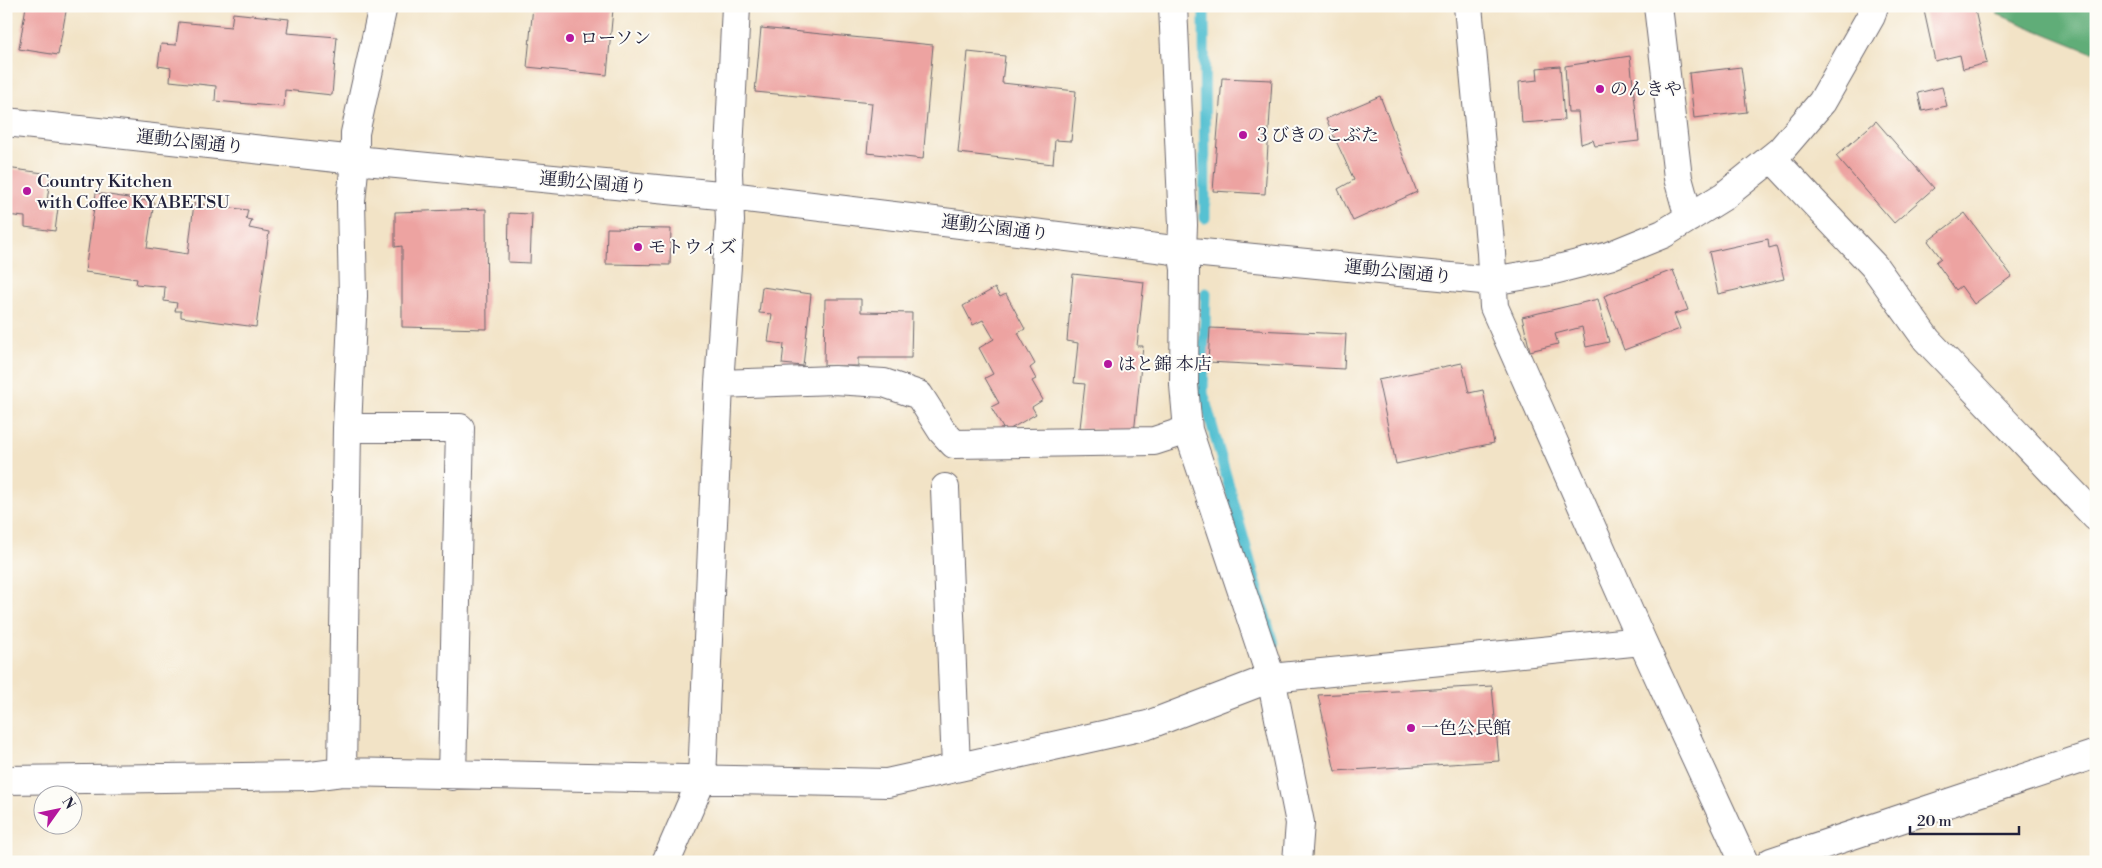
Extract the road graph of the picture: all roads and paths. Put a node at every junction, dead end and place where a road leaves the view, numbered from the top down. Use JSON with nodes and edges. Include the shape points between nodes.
{"nodes":[{"id":1,"x":383,"y":6,"type":"edge"},
{"id":2,"x":736,"y":6,"type":"edge"},
{"id":3,"x":1173,"y":6,"type":"edge"},
{"id":4,"x":1468,"y":6,"type":"edge"},
{"id":5,"x":1658,"y":6,"type":"edge"},
{"id":6,"x":1874,"y":6,"type":"edge"},
{"id":7,"x":6,"y":122,"type":"edge"},
{"id":8,"x":1772,"y":158,"type":"junction"},
{"id":9,"x":355,"y":160,"type":"junction"},
{"id":10,"x":730,"y":196,"type":"junction"},
{"id":11,"x":1689,"y":218,"type":"junction"},
{"id":12,"x":1182,"y":251,"type":"junction"},
{"id":13,"x":1492,"y":281,"type":"junction"},
{"id":14,"x":720,"y":384,"type":"junction"},
{"id":15,"x":347,"y":428,"type":"junction"},
{"id":16,"x":1188,"y":430,"type":"junction"},
{"id":17,"x":945,"y":488,"type":"dead end"},
{"id":18,"x":2096,"y":517,"type":"edge"},
{"id":19,"x":1642,"y":641,"type":"junction"},
{"id":20,"x":1271,"y":678,"type":"junction"},
{"id":21,"x":2096,"y":754,"type":"edge"},
{"id":22,"x":956,"y":767,"type":"junction"},
{"id":23,"x":342,"y":772,"type":"junction"},
{"id":24,"x":452,"y":776,"type":"junction"},
{"id":25,"x":702,"y":779,"type":"junction"},
{"id":26,"x":6,"y":780,"type":"edge"},
{"id":27,"x":666,"y":862,"type":"edge"},
{"id":28,"x":1297,"y":862,"type":"edge"},
{"id":29,"x":1744,"y":862,"type":"edge"},
{"id":30,"x":1771,"y":862,"type":"edge"}],
"edges":[{"from":1,"to":9,"type":"street","via":[[355,133]]},
{"from":2,"to":10,"type":"street","via":[[728,173]]},
{"from":3,"to":12,"type":"street"},
{"from":4,"to":13,"type":"street"},
{"from":5,"to":11,"type":"street","via":[[1678,178]]},
{"from":6,"to":8,"type":"street","name":"運動公園通り","via":[[1822,102]]},
{"from":7,"to":9,"type":"street","name":"運動公園通り"},
{"from":8,"to":11,"type":"street","name":"運動公園通り","via":[[1724,196]]},
{"from":8,"to":18,"type":"street","via":[[1874,266],[1927,340]]},
{"from":9,"to":10,"type":"street","name":"運動公園通り"},
{"from":9,"to":15,"type":"street","via":[[351,201],[353,296]]},
{"from":10,"to":12,"type":"street","name":"運動公園通り"},
{"from":10,"to":14,"type":"street"},
{"from":11,"to":13,"type":"street","name":"運動公園通り","via":[[1663,234],[1609,256]]},
{"from":12,"to":13,"type":"street","name":"運動公園通り"},
{"from":12,"to":16,"type":"street"},
{"from":13,"to":19,"type":"street","via":[[1494,307]]},
{"from":14,"to":16,"type":"street","via":[[834,380],[884,383],[919,395],[954,444],[1154,441]]},
{"from":14,"to":25,"type":"street"},
{"from":15,"to":23,"type":"street"},
{"from":15,"to":24,"type":"street","via":[[460,428]]},
{"from":16,"to":20,"type":"street"},
{"from":17,"to":22,"type":"street"},
{"from":19,"to":20,"type":"street"},
{"from":19,"to":29,"type":"street"},
{"from":20,"to":22,"type":"street","via":[[1148,725]]},
{"from":20,"to":28,"type":"street","via":[[1300,823]]},
{"from":21,"to":30,"type":"street"},
{"from":22,"to":25,"type":"street","via":[[887,783]]},
{"from":23,"to":24,"type":"street"},
{"from":23,"to":26,"type":"street","via":[[311,776]]},
{"from":24,"to":25,"type":"street"},
{"from":25,"to":27,"type":"street"}]}
